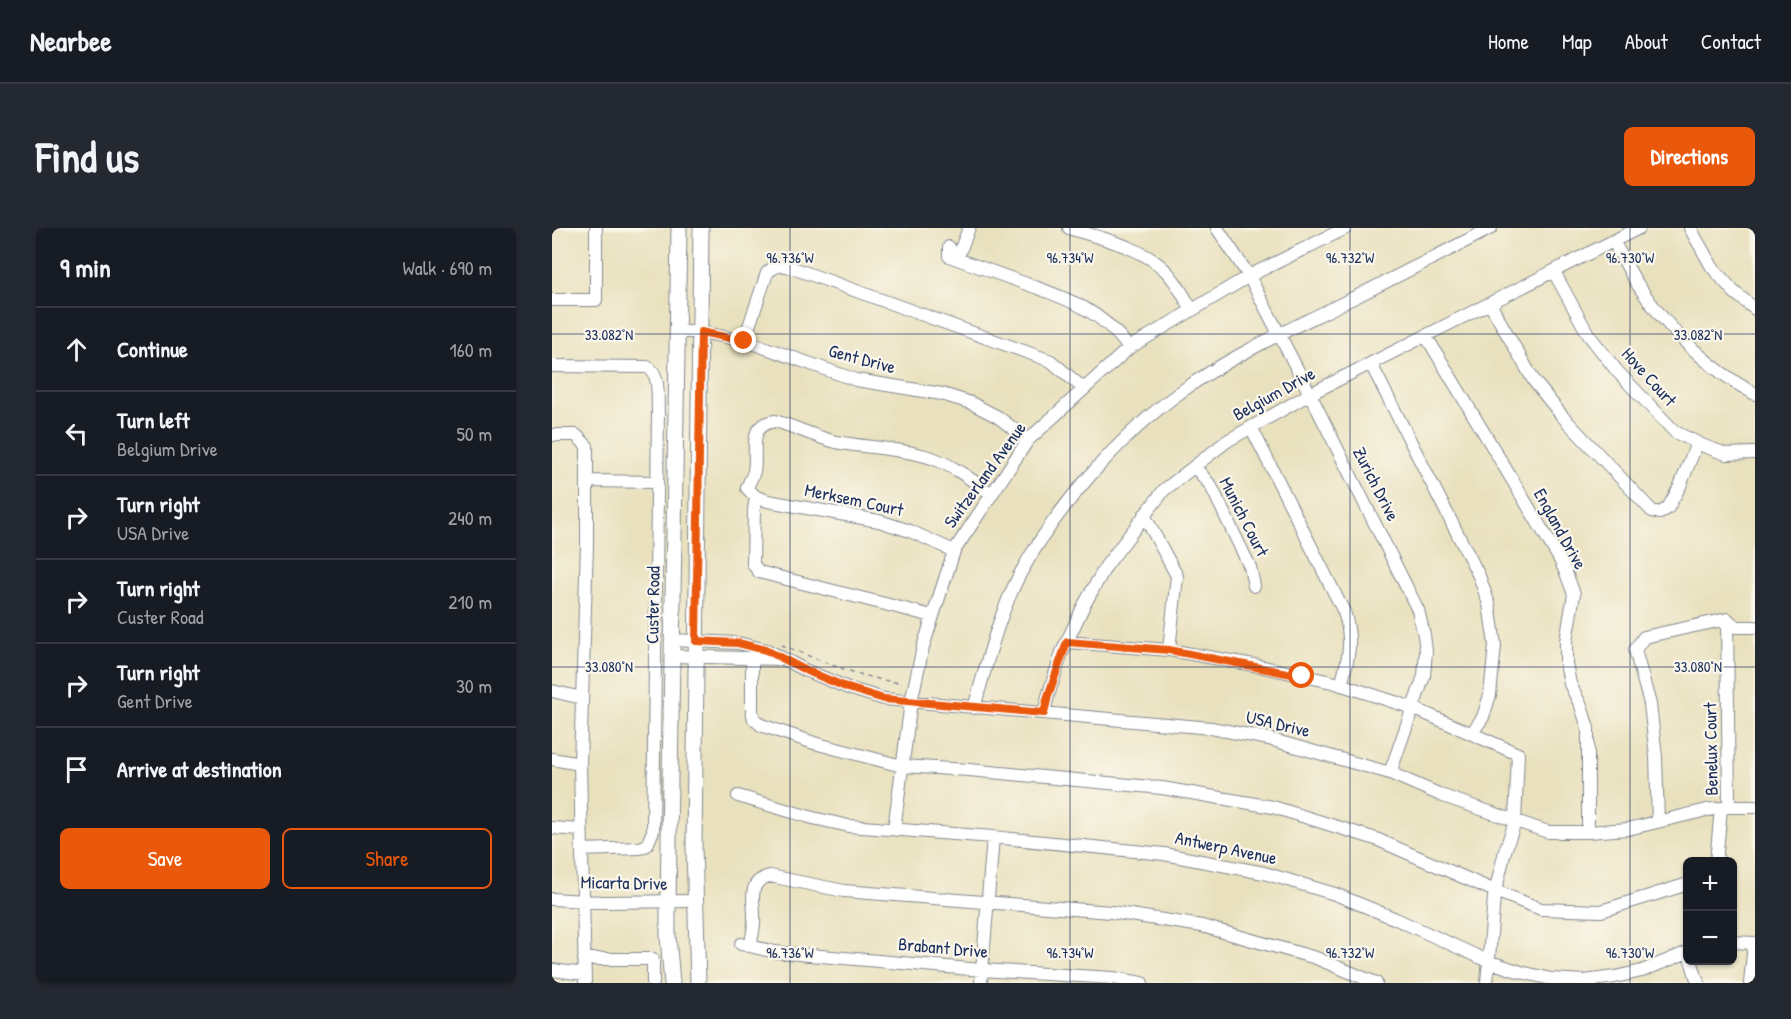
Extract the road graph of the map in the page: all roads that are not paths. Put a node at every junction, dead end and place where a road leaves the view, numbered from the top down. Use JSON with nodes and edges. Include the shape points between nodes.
{"nodes":[{"id":1,"x":596,"y":228,"type":"edge"},
{"id":2,"x":679,"y":228,"type":"edge"},
{"id":3,"x":701,"y":228,"type":"edge"},
{"id":4,"x":969,"y":228,"type":"edge"},
{"id":5,"x":1069,"y":228,"type":"edge"},
{"id":6,"x":1217,"y":228,"type":"edge"},
{"id":7,"x":1346,"y":228,"type":"edge"},
{"id":8,"x":1491,"y":228,"type":"edge"},
{"id":9,"x":1639,"y":228,"type":"edge"},
{"id":10,"x":1690,"y":228,"type":"edge"},
{"id":11,"x":1613,"y":241,"type":"junction"},
{"id":12,"x":949,"y":247,"type":"dead end"},
{"id":13,"x":957,"y":259,"type":"junction"},
{"id":14,"x":1554,"y":272,"type":"junction"},
{"id":15,"x":1249,"y":276,"type":"junction"},
{"id":16,"x":552,"y":300,"type":"edge"},
{"id":17,"x":1490,"y":304,"type":"junction"},
{"id":18,"x":1755,"y":309,"type":"edge"},
{"id":19,"x":1192,"y":310,"type":"junction"},
{"id":20,"x":677,"y":332,"type":"junction"},
{"id":21,"x":701,"y":332,"type":"junction"},
{"id":22,"x":1279,"y":335,"type":"junction"},
{"id":23,"x":1426,"y":336,"type":"junction"},
{"id":24,"x":744,"y":341,"type":"junction"},
{"id":25,"x":1129,"y":348,"type":"junction"},
{"id":26,"x":1371,"y":364,"type":"junction"},
{"id":27,"x":552,"y":366,"type":"edge"},
{"id":28,"x":1084,"y":389,"type":"junction"},
{"id":29,"x":1310,"y":394,"type":"junction"},
{"id":30,"x":1755,"y":394,"type":"edge"},
{"id":31,"x":1251,"y":427,"type":"junction"},
{"id":32,"x":552,"y":435,"type":"edge"},
{"id":33,"x":1028,"y":440,"type":"junction"},
{"id":34,"x":1697,"y":443,"type":"junction"},
{"id":35,"x":1755,"y":453,"type":"edge"},
{"id":36,"x":1195,"y":467,"type":"junction"},
{"id":37,"x":587,"y":481,"type":"junction"},
{"id":38,"x":657,"y":482,"type":"junction"},
{"id":39,"x":992,"y":494,"type":"junction"},
{"id":40,"x":756,"y":497,"type":"junction"},
{"id":41,"x":1144,"y":515,"type":"junction"},
{"id":42,"x":954,"y":551,"type":"junction"},
{"id":43,"x":1254,"y":586,"type":"dead end"},
{"id":44,"x":932,"y":616,"type":"junction"},
{"id":45,"x":1726,"y":619,"type":"junction"},
{"id":46,"x":1755,"y":627,"type":"edge"},
{"id":47,"x":1067,"y":642,"type":"junction"},
{"id":48,"x":672,"y":648,"type":"junction"},
{"id":49,"x":696,"y":648,"type":"junction"},
{"id":50,"x":1169,"y":650,"type":"junction"},
{"id":51,"x":752,"y":658,"type":"junction"},
{"id":52,"x":786,"y":660,"type":"junction"},
{"id":53,"x":1341,"y":685,"type":"junction"},
{"id":54,"x":552,"y":691,"type":"edge"},
{"id":55,"x":582,"y":698,"type":"junction"},
{"id":56,"x":911,"y":702,"type":"junction"},
{"id":57,"x":974,"y":708,"type":"junction"},
{"id":58,"x":1413,"y":708,"type":"junction"},
{"id":59,"x":1044,"y":713,"type":"junction"},
{"id":60,"x":1472,"y":733,"type":"junction"},
{"id":61,"x":552,"y":759,"type":"edge"},
{"id":62,"x":580,"y":764,"type":"junction"},
{"id":63,"x":902,"y":766,"type":"junction"},
{"id":64,"x":1390,"y":773,"type":"junction"},
{"id":65,"x":738,"y":796,"type":"dead end"},
{"id":66,"x":1755,"y":807,"type":"edge"},
{"id":67,"x":1725,"y":808,"type":"junction"},
{"id":68,"x":1515,"y":822,"type":"junction"},
{"id":69,"x":1658,"y":822,"type":"junction"},
{"id":70,"x":552,"y":828,"type":"edge"},
{"id":71,"x":894,"y":829,"type":"junction"},
{"id":72,"x":581,"y":830,"type":"junction"},
{"id":73,"x":1588,"y":832,"type":"junction"},
{"id":74,"x":993,"y":837,"type":"junction"},
{"id":75,"x":582,"y":850,"type":"junction"},
{"id":76,"x":1717,"y":857,"type":"edge"},
{"id":77,"x":1683,"y":886,"type":"edge"},
{"id":78,"x":1495,"y":891,"type":"junction"},
{"id":79,"x":552,"y":899,"type":"edge"},
{"id":80,"x":696,"y":901,"type":"junction"},
{"id":81,"x":582,"y":902,"type":"junction"},
{"id":82,"x":668,"y":902,"type":"junction"},
{"id":83,"x":988,"y":902,"type":"junction"},
{"id":84,"x":1737,"y":942,"type":"edge"},
{"id":85,"x":1754,"y":943,"type":"edge"},
{"id":86,"x":1683,"y":954,"type":"edge"},
{"id":87,"x":584,"y":960,"type":"junction"},
{"id":88,"x":1490,"y":963,"type":"junction"},
{"id":89,"x":1693,"y":965,"type":"edge"},
{"id":90,"x":552,"y":970,"type":"edge"},
{"id":91,"x":982,"y":970,"type":"junction"},
{"id":92,"x":585,"y":978,"type":"edge"},
{"id":93,"x":653,"y":983,"type":"edge"},
{"id":94,"x":672,"y":983,"type":"edge"},
{"id":95,"x":698,"y":983,"type":"edge"},
{"id":96,"x":981,"y":983,"type":"edge"},
{"id":97,"x":1142,"y":983,"type":"edge"},
{"id":98,"x":1376,"y":983,"type":"edge"},
{"id":99,"x":1488,"y":983,"type":"edge"},
{"id":100,"x":1698,"y":983,"type":"edge"},
{"id":101,"x":1750,"y":983,"type":"edge"}],
"edges":[{"from":1,"to":16,"type":"street","via":[[596,300]]},
{"from":2,"to":20,"type":"main road","name":"Custer Road"},
{"from":3,"to":21,"type":"main road"},
{"from":4,"to":13,"type":"street"},
{"from":5,"to":19,"type":"street","via":[[1137,251],[1157,263],[1168,272]]},
{"from":6,"to":15,"type":"street","name":"Zurich Drive"},
{"from":7,"to":15,"type":"street","name":"Switzerland Avenue"},
{"from":8,"to":22,"type":"street"},
{"from":9,"to":11,"type":"street","name":"Belgium Drive"},
{"from":10,"to":18,"type":"street","via":[[1712,267]]},
{"from":11,"to":14,"type":"street","name":"Belgium Drive"},
{"from":11,"to":30,"type":"street","via":[[1638,285],[1667,323],[1700,354]]},
{"from":12,"to":13,"type":"street","via":[[949,256]]},
{"from":13,"to":25,"type":"street","via":[[1068,298],[1112,326]]},
{"from":14,"to":17,"type":"street","name":"Belgium Drive"},
{"from":14,"to":34,"type":"street","name":"Hove Court","via":[[1588,334],[1617,370],[1675,432]]},
{"from":15,"to":19,"type":"street","name":"Switzerland Avenue"},
{"from":15,"to":22,"type":"street","name":"Zurich Drive"},
{"from":17,"to":23,"type":"street","name":"Belgium Drive"},
{"from":17,"to":34,"type":"street","via":[[1534,381],[1652,511],[1660,513],[1668,508]]},
{"from":19,"to":25,"type":"street","name":"Switzerland Avenue"},
{"from":20,"to":21,"type":"street","name":"Gent Drive"},
{"from":20,"to":48,"type":"main road","name":"Custer Road"},
{"from":21,"to":24,"type":"street","name":"Gent Drive"},
{"from":21,"to":49,"type":"main road"},
{"from":22,"to":29,"type":"street","name":"Zurich Drive"},
{"from":22,"to":57,"type":"street","via":[[1191,386],[1148,418],[1100,464],[1071,499],[1020,575],[1003,614]]},
{"from":23,"to":26,"type":"street","name":"Belgium Drive"},
{"from":23,"to":73,"type":"street","name":"England Drive","via":[[1559,558],[1574,594],[1566,663],[1588,728]]},
{"from":24,"to":28,"type":"street","via":[[766,273],[787,266],[1051,361]]},
{"from":24,"to":33,"type":"street","name":"Gent Drive","via":[[856,380],[942,394],[971,403]]},
{"from":25,"to":28,"type":"street","name":"Switzerland Avenue"},
{"from":26,"to":29,"type":"street","name":"Belgium Drive"},
{"from":26,"to":60,"type":"street","via":[[1479,576],[1489,604],[1495,645],[1490,695],[1483,717]]},
{"from":27,"to":38,"type":"street","via":[[652,369],[656,380]]},
{"from":28,"to":33,"type":"street","name":"Switzerland Avenue"},
{"from":29,"to":31,"type":"street","name":"Belgium Drive"},
{"from":29,"to":58,"type":"street","name":"Zurich Drive","via":[[1418,610],[1426,651],[1424,676]]},
{"from":31,"to":36,"type":"street","name":"Belgium Drive"},
{"from":31,"to":53,"type":"street","via":[[1344,612],[1350,644]]},
{"from":32,"to":37,"type":"street","via":[[576,435],[587,446]]},
{"from":33,"to":39,"type":"street","name":"Switzerland Avenue"},
{"from":34,"to":35,"type":"street","name":"Hove Court","via":[[1726,454]]},
{"from":36,"to":41,"type":"street","name":"Belgium Drive","via":[[1164,490]]},
{"from":36,"to":43,"type":"street","name":"Munich Court","via":[[1211,486],[1250,567]]},
{"from":37,"to":38,"type":"street"},
{"from":37,"to":55,"type":"street"},
{"from":38,"to":75,"type":"street","via":[[653,831],[647,845],[640,848]]},
{"from":39,"to":40,"type":"street","via":[[933,458],[836,442],[775,421],[760,425],[756,432],[754,472],[747,488]]},
{"from":39,"to":42,"type":"street","name":"Switzerland Avenue"},
{"from":40,"to":42,"type":"street","name":"Merksem Court","via":[[879,521]]},
{"from":40,"to":44,"type":"street","via":[[753,564],[759,572]]},
{"from":41,"to":47,"type":"street","name":"Belgium Drive","via":[[1106,566]]},
{"from":41,"to":50,"type":"street","via":[[1177,576]]},
{"from":42,"to":44,"type":"street","name":"Switzerland Avenue"},
{"from":44,"to":56,"type":"street","name":"Switzerland Avenue"},
{"from":45,"to":46,"type":"street","via":[[1736,627]]},
{"from":45,"to":67,"type":"street","name":"Benelux Court"},
{"from":45,"to":69,"type":"street","via":[[1644,638],[1635,650],[1650,704]]},
{"from":47,"to":50,"type":"street"},
{"from":47,"to":59,"type":"street","name":"Belgium Drive"},
{"from":48,"to":49,"type":"street","name":"USA Drive"},
{"from":48,"to":82,"type":"main road","name":"Custer Road"},
{"from":49,"to":51,"type":"street","name":"USA Drive"},
{"from":49,"to":52,"type":"street","name":"USA Drive","via":[[738,643]]},
{"from":49,"to":80,"type":"main road"},
{"from":50,"to":53,"type":"street"},
{"from":51,"to":52,"type":"street","name":"USA Drive"},
{"from":51,"to":63,"type":"street","via":[[752,711],[761,725]]},
{"from":52,"to":56,"type":"street","name":"USA Drive","via":[[848,688]]},
{"from":53,"to":58,"type":"street"},
{"from":54,"to":55,"type":"street"},
{"from":55,"to":62,"type":"street"},
{"from":56,"to":57,"type":"street","name":"USA Drive"},
{"from":56,"to":63,"type":"street","name":"Switzerland Avenue"},
{"from":57,"to":59,"type":"street","name":"USA Drive"},
{"from":58,"to":60,"type":"street"},
{"from":58,"to":64,"type":"street","name":"Zurich Drive"},
{"from":59,"to":64,"type":"street","name":"USA Drive","via":[[1211,728],[1269,739]]},
{"from":60,"to":68,"type":"street","via":[[1518,754]]},
{"from":61,"to":62,"type":"street"},
{"from":62,"to":72,"type":"street"},
{"from":63,"to":71,"type":"street","name":"Switzerland Avenue"},
{"from":63,"to":78,"type":"street","via":[[1162,788],[1273,807],[1376,839]]},
{"from":64,"to":68,"type":"street","name":"USA Drive"},
{"from":65,"to":71,"type":"street","name":"Antwerp Avenue","via":[[813,819]]},
{"from":66,"to":67,"type":"street","name":"USA Drive"},
{"from":67,"to":69,"type":"street","name":"USA Drive"},
{"from":67,"to":76,"type":"street","name":"Benelux Court"},
{"from":68,"to":73,"type":"street","name":"USA Drive","via":[[1548,832]]},
{"from":68,"to":78,"type":"street"},
{"from":69,"to":73,"type":"street","name":"USA Drive"},
{"from":70,"to":72,"type":"street"},
{"from":71,"to":74,"type":"street","name":"Antwerp Avenue"},
{"from":72,"to":75,"type":"street"},
{"from":74,"to":83,"type":"street"},
{"from":74,"to":88,"type":"street","name":"Antwerp Avenue","via":[[1164,854],[1264,873],[1335,894]]},
{"from":75,"to":81,"type":"street"},
{"from":77,"to":78,"type":"street","via":[[1601,911],[1541,909]]},
{"from":78,"to":88,"type":"street"},
{"from":79,"to":81,"type":"street","name":"Micarta Drive"},
{"from":80,"to":82,"type":"street","name":"Micarta Drive"},
{"from":80,"to":95,"type":"main road"},
{"from":81,"to":82,"type":"street","name":"Micarta Drive"},
{"from":81,"to":87,"type":"street"},
{"from":82,"to":94,"type":"main road","name":"Custer Road"},
{"from":83,"to":91,"type":"street"},
{"from":83,"to":91,"type":"street","name":"Brabant Drive","via":[[844,891],[770,876],[761,878],[755,886],[755,919],[745,945],[775,952]]},
{"from":83,"to":98,"type":"street","via":[[1111,912],[1202,926],[1316,958]]},
{"from":84,"to":85,"type":"street"},
{"from":85,"to":101,"type":"street"},
{"from":86,"to":88,"type":"street","name":"Antwerp Avenue","via":[[1642,971],[1584,981],[1551,979]]},
{"from":87,"to":92,"type":"street"},
{"from":87,"to":93,"type":"street","via":[[653,959]]},
{"from":88,"to":99,"type":"street"},
{"from":89,"to":100,"type":"street"},
{"from":90,"to":92,"type":"street"},
{"from":91,"to":96,"type":"street"},
{"from":91,"to":97,"type":"street","name":"Brabant Drive"}]}
